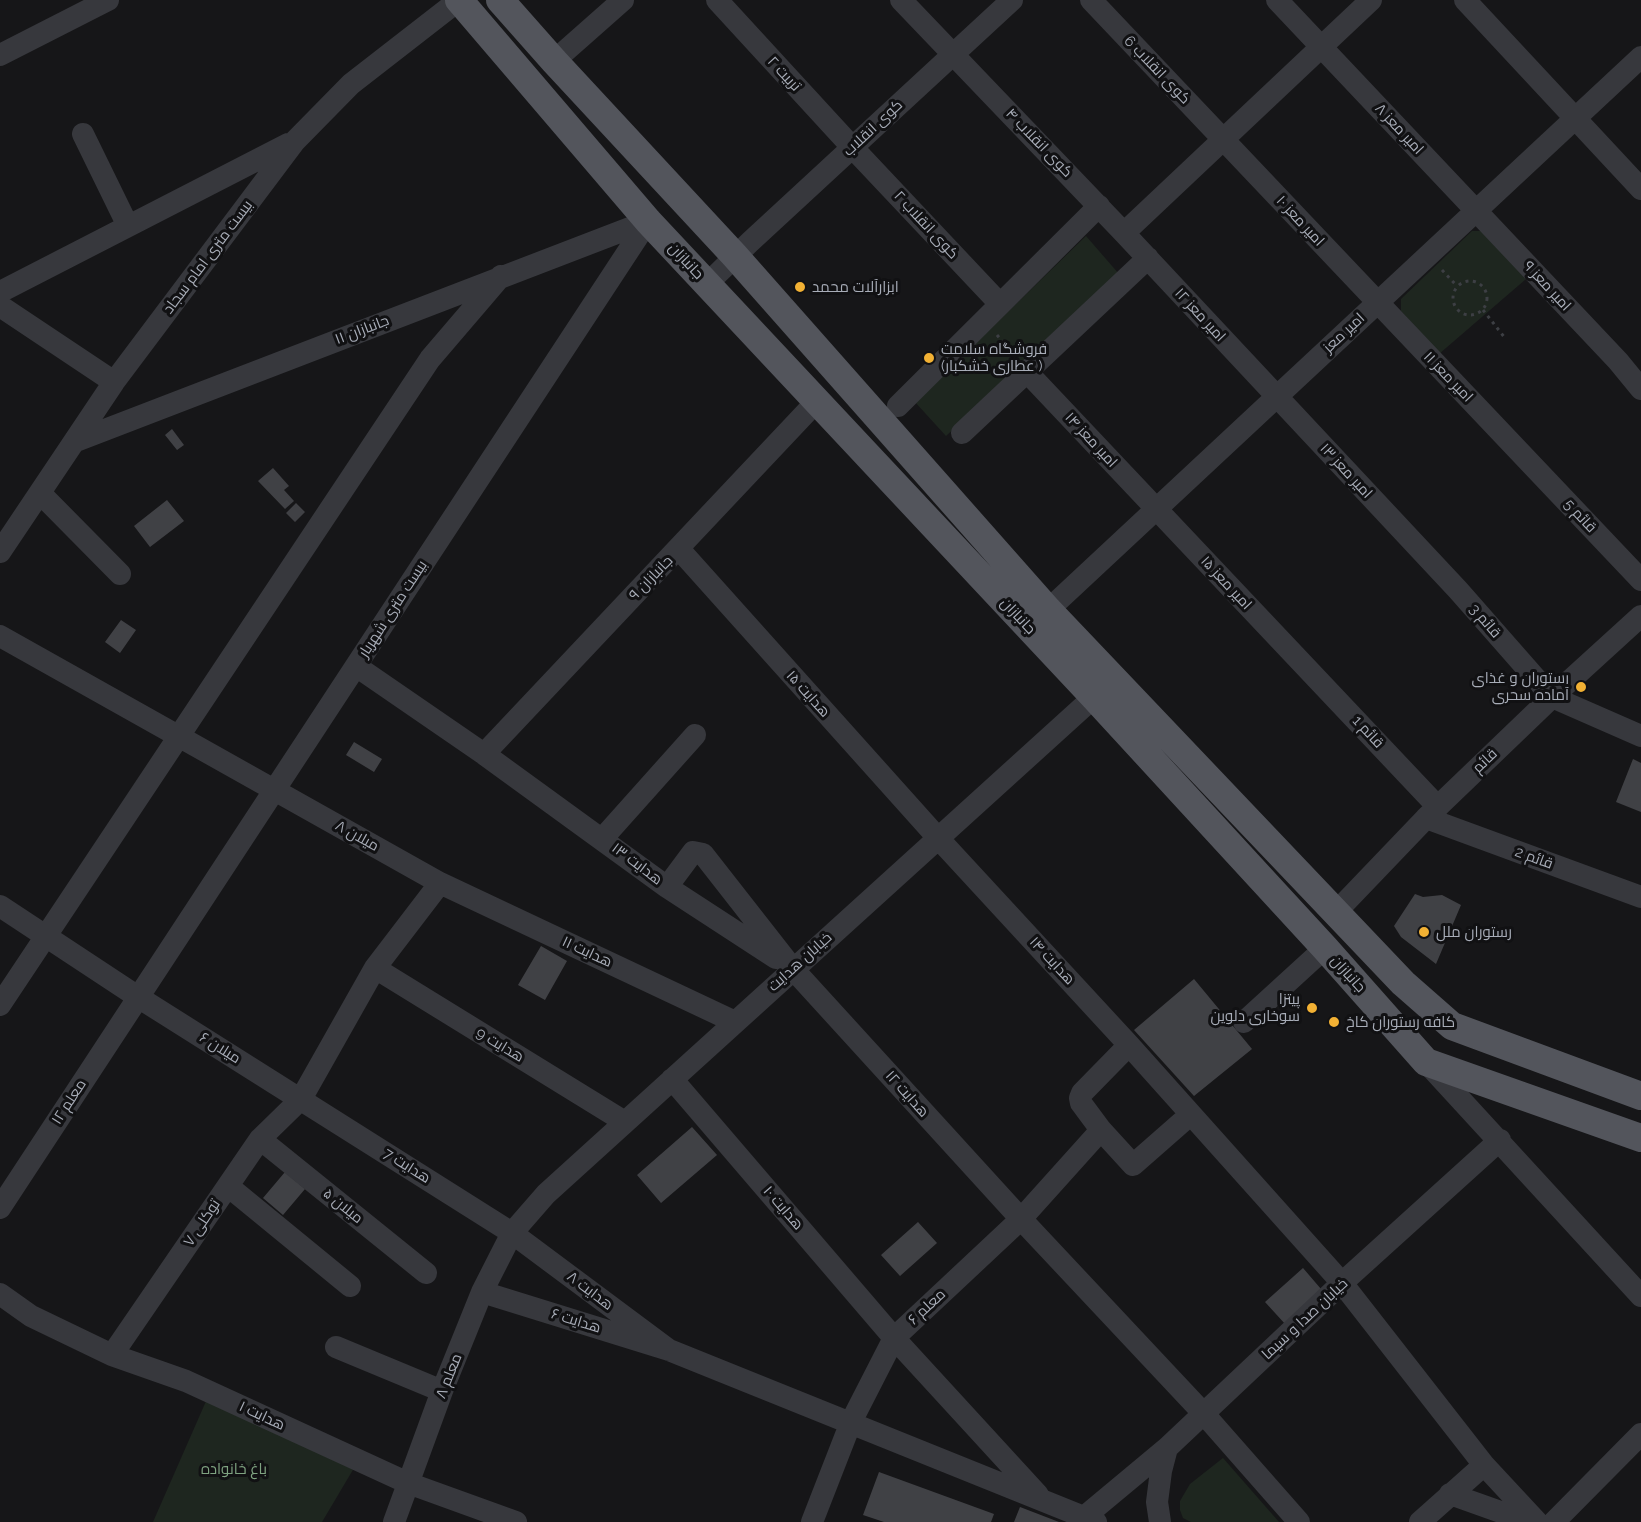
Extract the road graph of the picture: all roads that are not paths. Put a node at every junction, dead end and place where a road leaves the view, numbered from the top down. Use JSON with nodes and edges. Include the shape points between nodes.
{"nodes":[{"id":1,"x":108,"y":0,"type":"edge"},
{"id":2,"x":459,"y":0,"type":"edge"},
{"id":3,"x":500,"y":0,"type":"edge"},
{"id":4,"x":623,"y":0,"type":"edge"},
{"id":5,"x":717,"y":0,"type":"edge"},
{"id":6,"x":901,"y":0,"type":"edge"},
{"id":7,"x":1012,"y":0,"type":"edge"},
{"id":8,"x":1091,"y":0,"type":"edge"},
{"id":9,"x":1277,"y":0,"type":"edge"},
{"id":10,"x":1371,"y":0,"type":"edge"},
{"id":11,"x":1465,"y":0,"type":"edge"},
{"id":12,"x":1321,"y":47,"type":"junction"},
{"id":13,"x":953,"y":54,"type":"junction"},
{"id":14,"x":0,"y":55,"type":"edge"},
{"id":15,"x":1641,"y":57,"type":"edge"},
{"id":16,"x":554,"y":61,"type":"junction"},
{"id":17,"x":1575,"y":118,"type":"junction"},
{"id":18,"x":83,"y":134,"type":"dead end"},
{"id":19,"x":1224,"y":139,"type":"junction"},
{"id":20,"x":295,"y":141,"type":"junction"},
{"id":21,"x":852,"y":147,"type":"junction"},
{"id":22,"x":1641,"y":189,"type":"edge"},
{"id":23,"x":1099,"y":206,"type":"junction"},
{"id":24,"x":1477,"y":212,"type":"junction"},
{"id":25,"x":648,"y":221,"type":"junction"},
{"id":26,"x":128,"y":226,"type":"junction"},
{"id":27,"x":1124,"y":233,"type":"junction"},
{"id":28,"x":735,"y":256,"type":"junction"},
{"id":29,"x":1148,"y":258,"type":"junction"},
{"id":30,"x":501,"y":276,"type":"junction"},
{"id":31,"x":707,"y":284,"type":"junction"},
{"id":32,"x":0,"y":292,"type":"edge"},
{"id":33,"x":1377,"y":302,"type":"junction"},
{"id":34,"x":0,"y":306,"type":"edge"},
{"id":35,"x":992,"y":311,"type":"junction"},
{"id":36,"x":1027,"y":372,"type":"junction"},
{"id":37,"x":114,"y":382,"type":"junction"},
{"id":38,"x":1641,"y":389,"type":"edge"},
{"id":39,"x":1276,"y":397,"type":"junction"},
{"id":40,"x":817,"y":401,"type":"junction"},
{"id":41,"x":898,"y":406,"type":"dead end"},
{"id":42,"x":962,"y":433,"type":"dead end"},
{"id":43,"x":76,"y":441,"type":"junction"},
{"id":44,"x":1518,"y":451,"type":"joint"},
{"id":45,"x":40,"y":493,"type":"junction"},
{"id":46,"x":1155,"y":508,"type":"junction"},
{"id":47,"x":1417,"y":546,"type":"joint"},
{"id":48,"x":679,"y":549,"type":"junction"},
{"id":49,"x":0,"y":552,"type":"edge"},
{"id":50,"x":120,"y":574,"type":"dead end"},
{"id":51,"x":1641,"y":580,"type":"edge"},
{"id":52,"x":1048,"y":610,"type":"junction"},
{"id":53,"x":1641,"y":616,"type":"edge"},
{"id":54,"x":1633,"y":634,"type":"edge"},
{"id":55,"x":0,"y":636,"type":"edge"},
{"id":56,"x":1297,"y":657,"type":"joint"},
{"id":57,"x":356,"y":666,"type":"junction"},
{"id":58,"x":1094,"y":697,"type":"junction"},
{"id":59,"x":1552,"y":697,"type":"junction"},
{"id":60,"x":695,"y":735,"type":"dead end"},
{"id":61,"x":1641,"y":736,"type":"edge"},
{"id":62,"x":179,"y":737,"type":"junction"},
{"id":63,"x":484,"y":754,"type":"junction"},
{"id":64,"x":274,"y":790,"type":"junction"},
{"id":65,"x":1432,"y":813,"type":"junction"},
{"id":66,"x":938,"y":838,"type":"junction"},
{"id":67,"x":602,"y":839,"type":"junction"},
{"id":68,"x":440,"y":883,"type":"junction"},
{"id":69,"x":667,"y":887,"type":"junction"},
{"id":70,"x":1641,"y":897,"type":"edge"},
{"id":71,"x":0,"y":906,"type":"edge"},
{"id":72,"x":1336,"y":912,"type":"junction"},
{"id":73,"x":46,"y":936,"type":"junction"},
{"id":74,"x":1325,"y":948,"type":"junction"},
{"id":75,"x":375,"y":968,"type":"junction"},
{"id":76,"x":793,"y":969,"type":"junction"},
{"id":77,"x":138,"y":997,"type":"junction"},
{"id":78,"x":0,"y":1005,"type":"edge"},
{"id":79,"x":735,"y":1022,"type":"junction"},
{"id":80,"x":1244,"y":1022,"type":"dead end"},
{"id":81,"x":1129,"y":1045,"type":"junction"},
{"id":82,"x":1426,"y":1062,"type":"junction"},
{"id":83,"x":672,"y":1079,"type":"junction"},
{"id":84,"x":1641,"y":1096,"type":"edge"},
{"id":85,"x":301,"y":1099,"type":"junction"},
{"id":86,"x":1190,"y":1115,"type":"junction"},
{"id":87,"x":625,"y":1122,"type":"junction"},
{"id":88,"x":1101,"y":1131,"type":"junction"},
{"id":89,"x":1641,"y":1138,"type":"edge"},
{"id":90,"x":260,"y":1139,"type":"junction"},
{"id":91,"x":1500,"y":1140,"type":"junction"},
{"id":92,"x":6,"y":1184,"type":"edge"},
{"id":93,"x":228,"y":1186,"type":"junction"},
{"id":94,"x":0,"y":1208,"type":"edge"},
{"id":95,"x":1021,"y":1220,"type":"junction"},
{"id":96,"x":512,"y":1233,"type":"junction"},
{"id":97,"x":426,"y":1273,"type":"dead end"},
{"id":98,"x":1342,"y":1283,"type":"junction"},
{"id":99,"x":350,"y":1286,"type":"dead end"},
{"id":100,"x":482,"y":1292,"type":"junction"},
{"id":101,"x":0,"y":1294,"type":"edge"},
{"id":102,"x":1641,"y":1296,"type":"edge"},
{"id":103,"x":894,"y":1338,"type":"junction"},
{"id":104,"x":336,"y":1347,"type":"dead end"},
{"id":105,"x":669,"y":1350,"type":"junction"},
{"id":106,"x":112,"y":1355,"type":"junction"},
{"id":107,"x":442,"y":1391,"type":"junction"},
{"id":108,"x":1204,"y":1414,"type":"junction"},
{"id":109,"x":851,"y":1422,"type":"junction"},
{"id":110,"x":1641,"y":1434,"type":"edge"},
{"id":111,"x":1167,"y":1448,"type":"junction"},
{"id":112,"x":1484,"y":1465,"type":"junction"},
{"id":113,"x":408,"y":1483,"type":"junction"},
{"id":114,"x":1450,"y":1494,"type":"junction"},
{"id":115,"x":1041,"y":1498,"type":"junction"},
{"id":116,"x":1089,"y":1520,"type":"edge"},
{"id":117,"x":394,"y":1522,"type":"edge"},
{"id":118,"x":516,"y":1522,"type":"edge"},
{"id":119,"x":812,"y":1522,"type":"edge"},
{"id":120,"x":1160,"y":1522,"type":"edge"},
{"id":121,"x":1299,"y":1522,"type":"edge"},
{"id":122,"x":1420,"y":1522,"type":"edge"},
{"id":123,"x":1529,"y":1522,"type":"edge"},
{"id":124,"x":1537,"y":1522,"type":"edge"},
{"id":125,"x":1554,"y":1522,"type":"edge"}],
"edges":[{"from":1,"to":14,"type":"street"},
{"from":2,"to":20,"type":"street","name":"بیست متری امام سجاد","via":[[351,84]]},
{"from":2,"to":25,"type":"main road","name":"جانبازان"},
{"from":3,"to":16,"type":"main road","name":"جانبازان"},
{"from":4,"to":16,"type":"street"},
{"from":5,"to":21,"type":"street","name":"تربیت ۲"},
{"from":6,"to":13,"type":"street","name":"کوی انقلاب ۴"},
{"from":7,"to":13,"type":"street","name":"کوی انقلاب"},
{"from":8,"to":19,"type":"street","name":"کوی انقلاب 6"},
{"from":9,"to":12,"type":"street","name":"امیر معز ۸"},
{"from":10,"to":12,"type":"street"},
{"from":11,"to":17,"type":"street"},
{"from":12,"to":19,"type":"street"},
{"from":12,"to":24,"type":"street","name":"امیر معز ۸"},
{"from":13,"to":21,"type":"street","name":"کوی انقلاب"},
{"from":13,"to":23,"type":"street","name":"کوی انقلاب ۴"},
{"from":15,"to":17,"type":"street","name":"امیر معز"},
{"from":16,"to":28,"type":"main road","name":"جانبازان"},
{"from":17,"to":22,"type":"street"},
{"from":17,"to":24,"type":"street","name":"امیر معز"},
{"from":18,"to":26,"type":"street"},
{"from":19,"to":27,"type":"street"},
{"from":19,"to":33,"type":"street","name":"امیر معز ۱۰"},
{"from":20,"to":26,"type":"street"},
{"from":20,"to":37,"type":"street","name":"بیست متری امام سجاد"},
{"from":21,"to":28,"type":"street","name":"کوی انقلاب"},
{"from":21,"to":35,"type":"street","name":"کوی انقلاب ۲"},
{"from":23,"to":27,"type":"street","name":"کوی انقلاب ۴"},
{"from":23,"to":35,"type":"street"},
{"from":24,"to":33,"type":"street","name":"امیر معز"},
{"from":24,"to":38,"type":"street","name":"امیر معز ۹"},
{"from":25,"to":30,"type":"street","name":"جانبازان ۱۱"},
{"from":25,"to":31,"type":"main road","name":"جانبازان"},
{"from":25,"to":57,"type":"street","name":"بیست متری شهریار"},
{"from":26,"to":32,"type":"street"},
{"from":27,"to":29,"type":"street","name":"امیر معز ۱۲"},
{"from":28,"to":31,"type":"street","name":"کوی انقلاب"},
{"from":28,"to":52,"type":"main road","name":"جانبازان"},
{"from":29,"to":36,"type":"street"},
{"from":29,"to":39,"type":"street","name":"امیر معز ۱۲"},
{"from":30,"to":43,"type":"street","name":"جانبازان ۱۱"},
{"from":30,"to":62,"type":"street","via":[[430,359]]},
{"from":31,"to":40,"type":"main road","name":"جانبازان"},
{"from":33,"to":39,"type":"street","name":"امیر معز"},
{"from":33,"to":44,"type":"street","name":"امیر معز ۱۱"},
{"from":34,"to":37,"type":"street"},
{"from":35,"to":41,"type":"street"},
{"from":36,"to":42,"type":"street"},
{"from":36,"to":46,"type":"street","name":"امیر معز ۱۴"},
{"from":37,"to":43,"type":"street","name":"بیست متری امام سجاد"},
{"from":39,"to":46,"type":"street","name":"امیر معز"},
{"from":39,"to":47,"type":"street","name":"امیر معز ۱۳"},
{"from":40,"to":48,"type":"street","name":"جانبازان ۹"},
{"from":40,"to":58,"type":"main road","name":"جانبازان"},
{"from":43,"to":45,"type":"street","name":"بیست متری امام سجاد"},
{"from":44,"to":51,"type":"street","name":"قائم 5"},
{"from":45,"to":49,"type":"street","name":"بیست متری امام سجاد"},
{"from":45,"to":50,"type":"street"},
{"from":46,"to":52,"type":"street","name":"امیر معز"},
{"from":46,"to":56,"type":"street","name":"امیر معز ۱۵"},
{"from":47,"to":59,"type":"street","name":"قائم 3"},
{"from":48,"to":63,"type":"street","name":"جانبازان ۹"},
{"from":48,"to":66,"type":"street","name":"هدایت ۱۵"},
{"from":52,"to":72,"type":"main road","name":"جانبازان"},
{"from":53,"to":54,"type":"street","name":"قائم"},
{"from":54,"to":59,"type":"street","name":"قائم"},
{"from":55,"to":62,"type":"street","name":"میلان ۸"},
{"from":56,"to":65,"type":"street","name":"قائم 1"},
{"from":57,"to":63,"type":"street","name":"هدایت ۱۳"},
{"from":57,"to":64,"type":"street","name":"بیست متری شهریار"},
{"from":58,"to":66,"type":"street","name":"خیابان هدایت"},
{"from":58,"to":74,"type":"main road","name":"جانبازان"},
{"from":59,"to":61,"type":"street"},
{"from":59,"to":65,"type":"street","name":"قائم"},
{"from":60,"to":67,"type":"street"},
{"from":62,"to":64,"type":"street","name":"میلان ۸"},
{"from":62,"to":73,"type":"street"},
{"from":63,"to":67,"type":"street","name":"هدایت ۱۳"},
{"from":64,"to":68,"type":"street","name":"میلان ۸"},
{"from":64,"to":77,"type":"street","name":"بیست متری شهریار"},
{"from":65,"to":70,"type":"street","name":"قائم 2"},
{"from":65,"to":72,"type":"street","name":"قائم"},
{"from":66,"to":76,"type":"street","name":"خیابان هدایت"},
{"from":66,"to":81,"type":"street","name":"هدایت ۱۴"},
{"from":67,"to":69,"type":"street","name":"هدایت ۱۳"},
{"from":68,"to":75,"type":"street","name":"توکلی ۷"},
{"from":68,"to":79,"type":"street","name":"هدایت ۱۱"},
{"from":69,"to":76,"type":"street","name":"هدایت ۱۳"},
{"from":69,"to":76,"type":"street","via":[[693,852],[703,854]]},
{"from":71,"to":73,"type":"street","name":"میلان ۶"},
{"from":72,"to":84,"type":"main road","name":"جانبازان","via":[[1452,1026]]},
{"from":73,"to":77,"type":"street","name":"میلان ۶"},
{"from":73,"to":78,"type":"street"},
{"from":74,"to":80,"type":"street"},
{"from":74,"to":82,"type":"main road","name":"جانبازان"},
{"from":75,"to":85,"type":"street","name":"توکلی ۷"},
{"from":75,"to":87,"type":"street","name":"هدایت 9"},
{"from":76,"to":79,"type":"street","name":"خیابان هدایت"},
{"from":76,"to":95,"type":"street","name":"هدایت ۱۲"},
{"from":77,"to":85,"type":"street","name":"میلان ۶"},
{"from":77,"to":92,"type":"street","name":"معلم ۱۲"},
{"from":79,"to":83,"type":"street","name":"خیابان هدایت"},
{"from":81,"to":86,"type":"street","name":"هدایت ۱۴"},
{"from":81,"to":88,"type":"street","via":[[1080,1098]]},
{"from":82,"to":89,"type":"main road","name":"جانبازان"},
{"from":82,"to":91,"type":"street"},
{"from":83,"to":87,"type":"street","name":"خیابان هدایت"},
{"from":83,"to":103,"type":"street","name":"هدایت ۱۰"},
{"from":85,"to":90,"type":"street","name":"توکلی ۷"},
{"from":85,"to":96,"type":"street","name":"هدایت 7"},
{"from":86,"to":88,"type":"street","via":[[1133,1165]]},
{"from":86,"to":98,"type":"street","name":"هدایت ۱۴"},
{"from":87,"to":96,"type":"street","name":"خیابان هدایت","via":[[546,1194]]},
{"from":88,"to":95,"type":"street","name":"معلم ۶"},
{"from":90,"to":93,"type":"street","name":"توکلی ۷"},
{"from":90,"to":97,"type":"street","name":"میلان ۵"},
{"from":91,"to":98,"type":"street","name":"خیابان صدا و سیما"},
{"from":91,"to":102,"type":"street"},
{"from":92,"to":94,"type":"street","name":"معلم ۱۲"},
{"from":93,"to":99,"type":"street"},
{"from":93,"to":106,"type":"street","name":"توکلی ۷"},
{"from":95,"to":103,"type":"street","name":"معلم ۶"},
{"from":95,"to":108,"type":"street","name":"هدایت ۱۲"},
{"from":96,"to":100,"type":"street","name":"معلم ۸"},
{"from":96,"to":105,"type":"street","name":"هدایت ۸"},
{"from":98,"to":108,"type":"street","name":"خیابان صدا و سیما"},
{"from":98,"to":112,"type":"street","name":"هدایت ۱۴"},
{"from":100,"to":105,"type":"street","name":"هدایت ۶"},
{"from":100,"to":107,"type":"street","name":"معلم ۸"},
{"from":101,"to":106,"type":"street","name":"هدایت ۱","via":[[31,1316]]},
{"from":103,"to":109,"type":"street","name":"معلم ۶"},
{"from":103,"to":115,"type":"street","name":"هدایت ۱۰"},
{"from":104,"to":107,"type":"street"},
{"from":105,"to":109,"type":"street"},
{"from":106,"to":113,"type":"street","name":"هدایت ۱","via":[[186,1381]]},
{"from":107,"to":113,"type":"street","name":"معلم ۸"},
{"from":108,"to":111,"type":"street","name":"خیابان صدا و سیما"},
{"from":108,"to":121,"type":"street","name":"هدایت ۱۲"},
{"from":109,"to":115,"type":"street"},
{"from":109,"to":119,"type":"street","name":"معلم ۶"},
{"from":110,"to":125,"type":"street"},
{"from":111,"to":116,"type":"street","name":"خیابان صدا و سیما"},
{"from":111,"to":120,"type":"street","via":[[1157,1502]]},
{"from":112,"to":114,"type":"street"},
{"from":112,"to":124,"type":"street","name":"هدایت ۱۴"},
{"from":113,"to":117,"type":"street","name":"معلم ۸"},
{"from":113,"to":118,"type":"street","name":"هدایت ۱"},
{"from":114,"to":122,"type":"street"},
{"from":114,"to":123,"type":"street"},
{"from":115,"to":116,"type":"street"}]}
